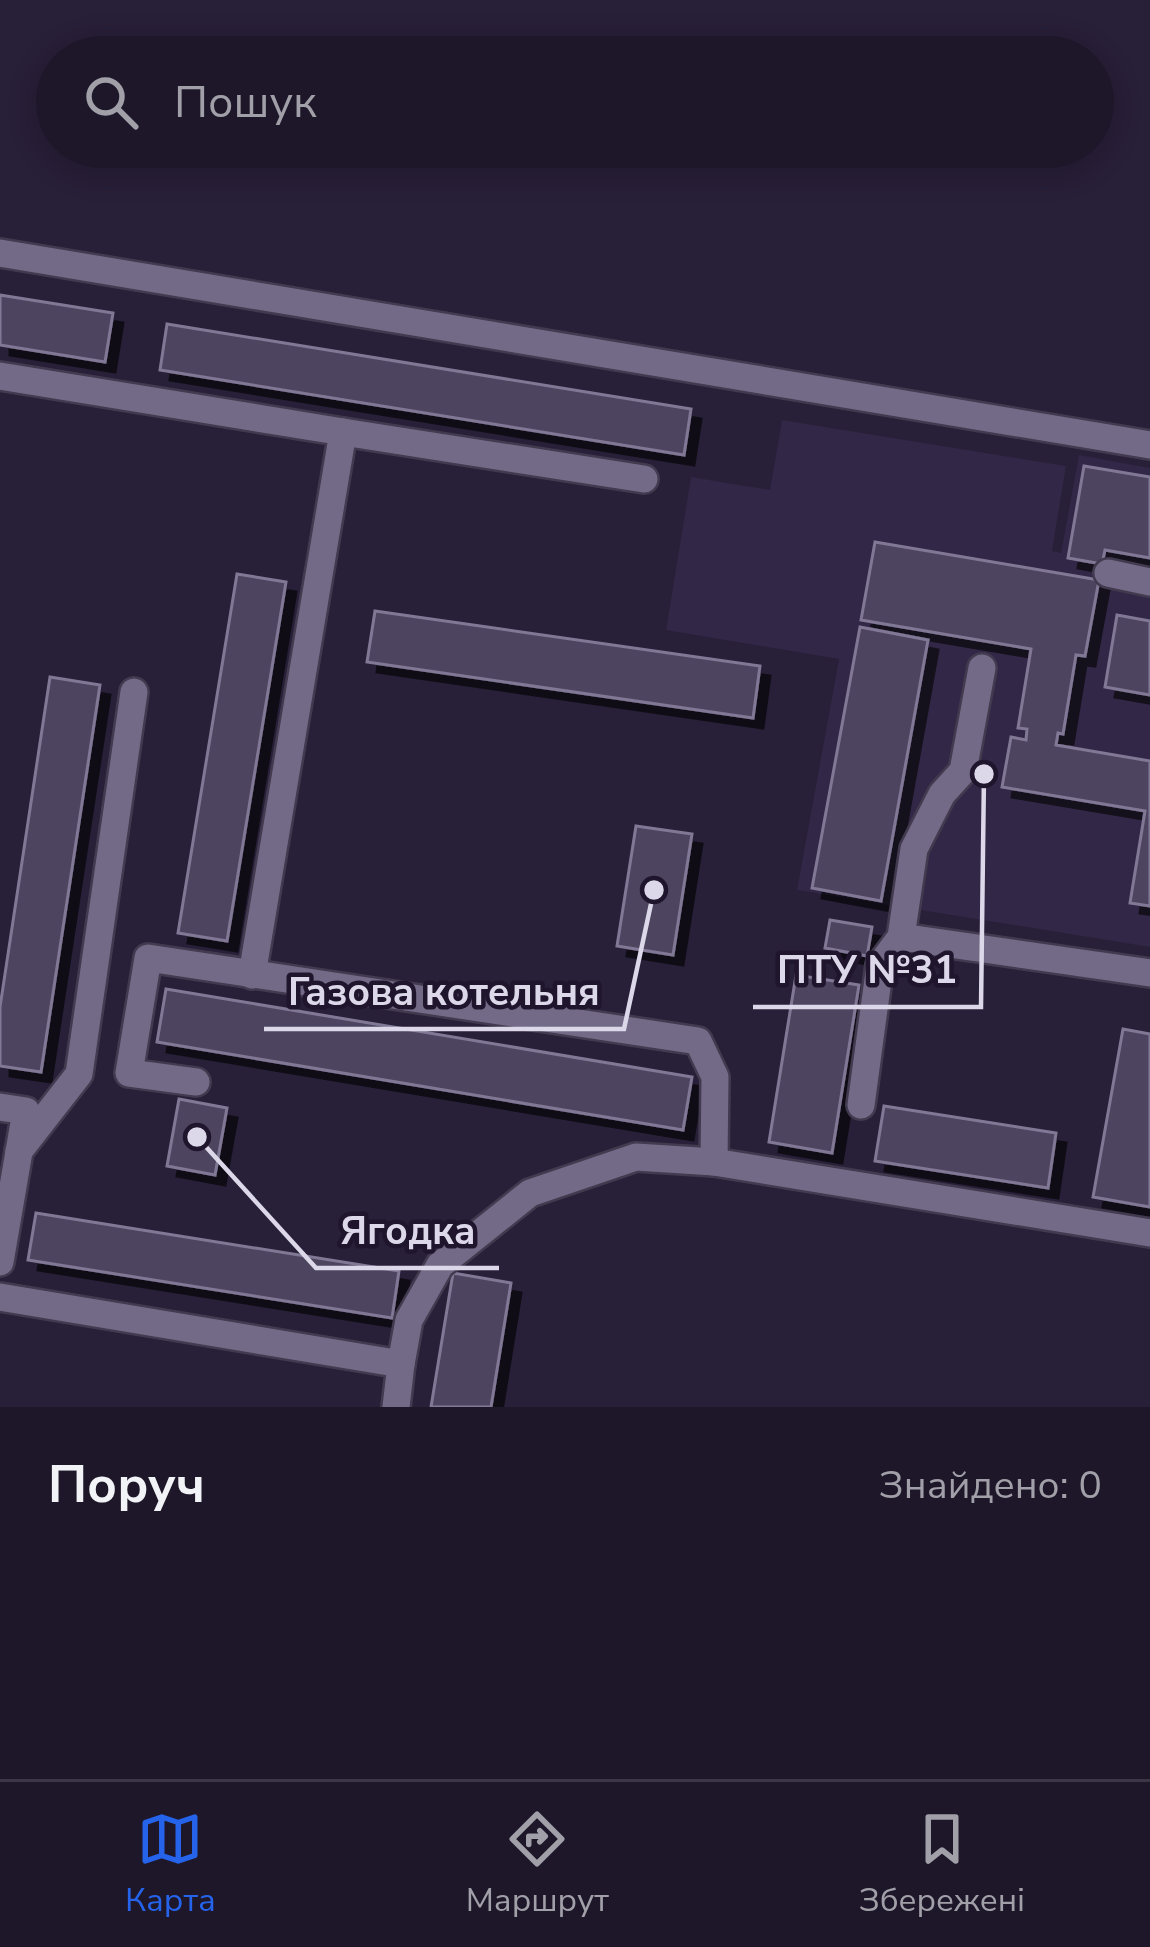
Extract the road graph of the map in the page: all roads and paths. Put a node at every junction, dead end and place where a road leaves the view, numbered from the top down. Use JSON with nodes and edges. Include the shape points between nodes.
{"nodes":[{"id":1,"x":0,"y":253,"type":"edge"},
{"id":2,"x":0,"y":376,"type":"edge"},
{"id":3,"x":343,"y":432,"type":"junction"},
{"id":4,"x":1150,"y":445,"type":"edge"},
{"id":5,"x":644,"y":479,"type":"dead end"},
{"id":6,"x":1108,"y":573,"type":"dead end"},
{"id":7,"x":1150,"y":582,"type":"edge"},
{"id":8,"x":982,"y":668,"type":"dead end"},
{"id":9,"x":134,"y":692,"type":"dead end"},
{"id":10,"x":901,"y":937,"type":"junction"},
{"id":11,"x":1150,"y":973,"type":"edge"},
{"id":12,"x":252,"y":975,"type":"junction"},
{"id":13,"x":196,"y":1082,"type":"dead end"},
{"id":14,"x":861,"y":1105,"type":"dead end"},
{"id":15,"x":0,"y":1107,"type":"edge"},
{"id":16,"x":19,"y":1150,"type":"junction"},
{"id":17,"x":714,"y":1162,"type":"junction"},
{"id":18,"x":1150,"y":1233,"type":"edge"},
{"id":19,"x":0,"y":1262,"type":"edge"},
{"id":20,"x":0,"y":1297,"type":"edge"},
{"id":21,"x":401,"y":1364,"type":"junction"},
{"id":22,"x":395,"y":1407,"type":"edge"}],
"edges":[{"from":1,"to":4,"type":"street"},
{"from":2,"to":3,"type":"street"},
{"from":3,"to":5,"type":"street"},
{"from":3,"to":12,"type":"street"},
{"from":6,"to":7,"type":"street"},
{"from":8,"to":10,"type":"street","via":[[963,771],[914,849]]},
{"from":9,"to":16,"type":"street","via":[[79,1074]]},
{"from":10,"to":11,"type":"street"},
{"from":10,"to":14,"type":"street","via":[[880,965]]},
{"from":12,"to":13,"type":"street","via":[[148,958],[130,1072]]},
{"from":12,"to":17,"type":"street","via":[[698,1041],[715,1077]]},
{"from":15,"to":16,"type":"street","via":[[26,1111]]},
{"from":16,"to":19,"type":"street"},
{"from":17,"to":18,"type":"street"},
{"from":17,"to":21,"type":"street","via":[[635,1157],[530,1192],[440,1265],[409,1320]]},
{"from":20,"to":21,"type":"street"},
{"from":21,"to":22,"type":"street"}]}
